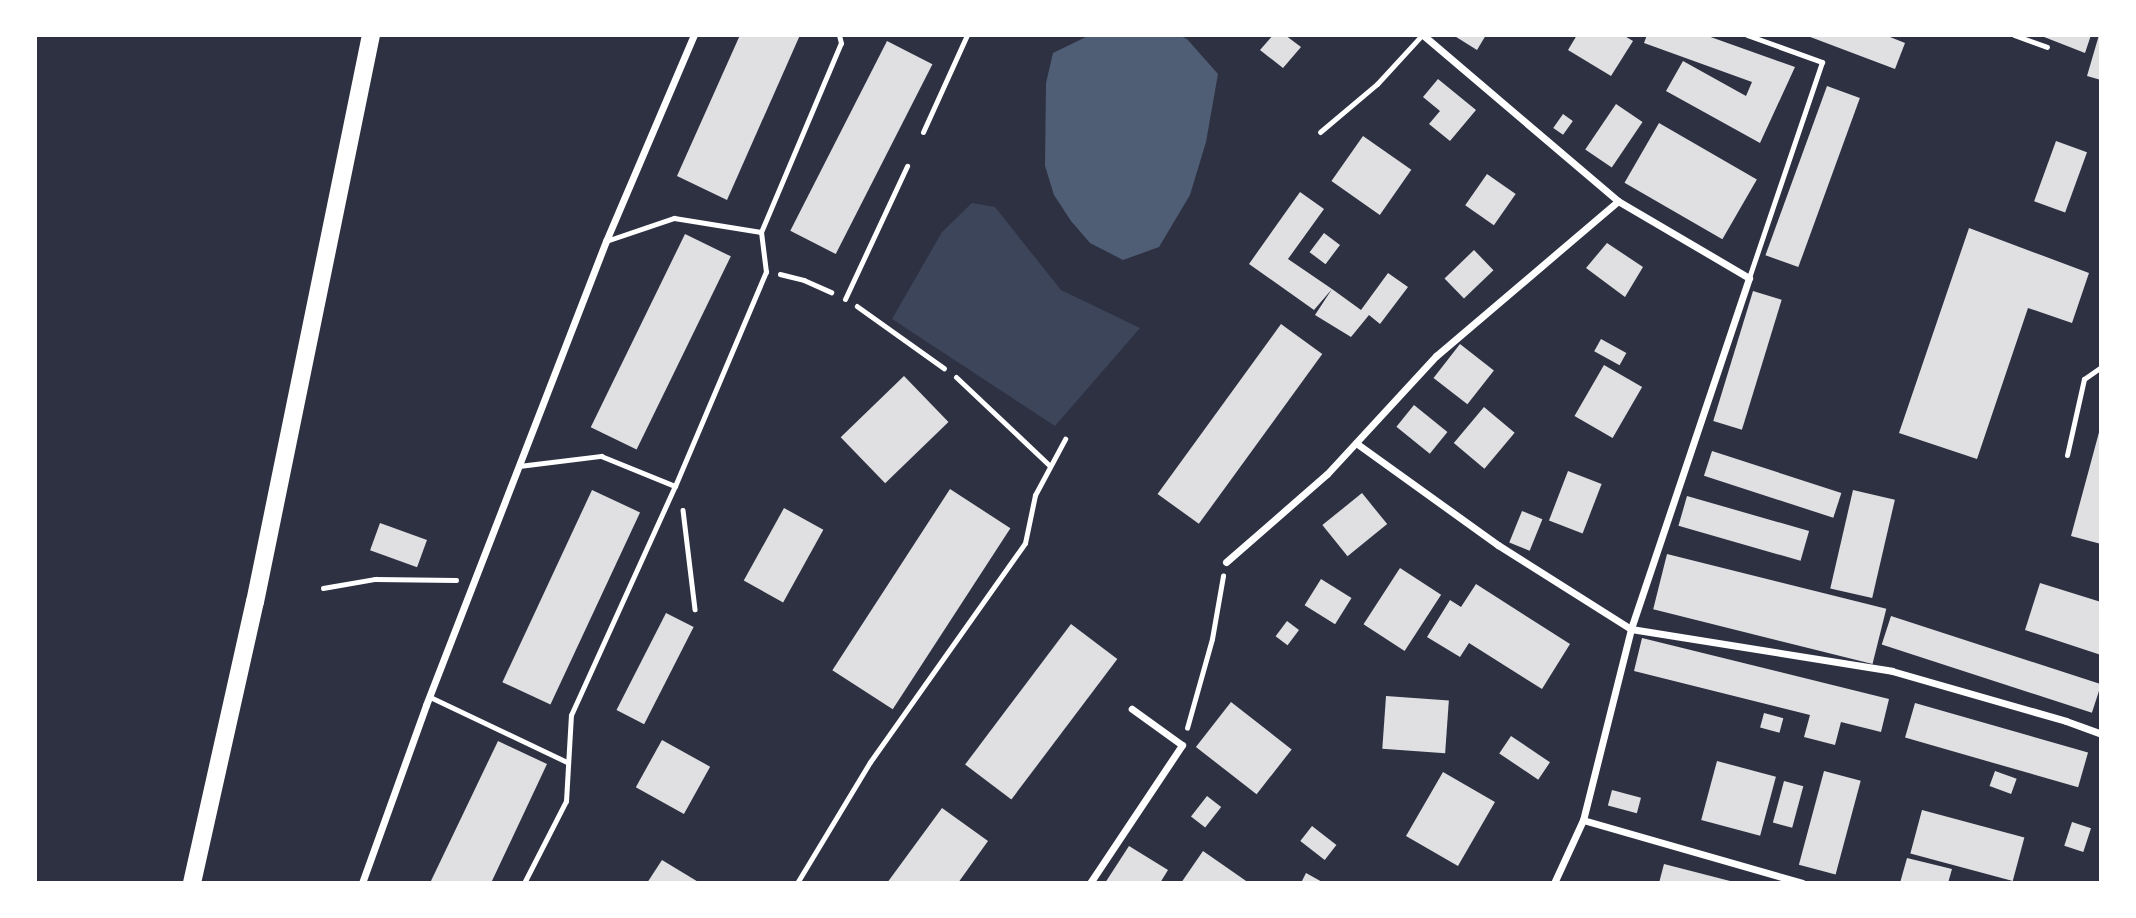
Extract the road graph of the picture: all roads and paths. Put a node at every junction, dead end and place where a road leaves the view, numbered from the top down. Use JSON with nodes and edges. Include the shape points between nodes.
{"nodes":[{"id":1,"x":371,"y":35,"type":"edge"},
{"id":2,"x":694,"y":35,"type":"edge"},
{"id":3,"x":839,"y":35,"type":"edge"},
{"id":4,"x":958,"y":35,"type":"edge"},
{"id":5,"x":1422,"y":35,"type":"edge"},
{"id":6,"x":1747,"y":35,"type":"edge"},
{"id":7,"x":2014,"y":35,"type":"edge"},
{"id":8,"x":966,"y":37,"type":"edge"},
{"id":9,"x":2047,"y":47,"type":"dead end"},
{"id":10,"x":923,"y":132,"type":"dead end"},
{"id":11,"x":1320,"y":132,"type":"dead end"},
{"id":12,"x":907,"y":166,"type":"dead end"},
{"id":13,"x":1618,"y":201,"type":"junction"},
{"id":14,"x":761,"y":232,"type":"junction"},
{"id":15,"x":606,"y":241,"type":"junction"},
{"id":16,"x":766,"y":272,"type":"junction"},
{"id":17,"x":1749,"y":278,"type":"junction"},
{"id":18,"x":845,"y":299,"type":"junction"},
{"id":19,"x":2101,"y":367,"type":"edge"},
{"id":20,"x":956,"y":377,"type":"joint"},
{"id":21,"x":1065,"y":439,"type":"dead end"},
{"id":22,"x":1356,"y":443,"type":"junction"},
{"id":23,"x":2067,"y":455,"type":"dead end"},
{"id":24,"x":1049,"y":464,"type":"junction"},
{"id":25,"x":519,"y":466,"type":"junction"},
{"id":26,"x":675,"y":486,"type":"junction"},
{"id":27,"x":1226,"y":562,"type":"joint"},
{"id":28,"x":474,"y":581,"type":"junction"},
{"id":29,"x":323,"y":588,"type":"dead end"},
{"id":30,"x":695,"y":609,"type":"dead end"},
{"id":31,"x":1631,"y":629,"type":"junction"},
{"id":32,"x":430,"y":697,"type":"junction"},
{"id":33,"x":1132,"y":709,"type":"dead end"},
{"id":34,"x":2101,"y":734,"type":"edge"},
{"id":35,"x":1182,"y":744,"type":"junction"},
{"id":36,"x":567,"y":762,"type":"junction"},
{"id":37,"x":1583,"y":820,"type":"junction"},
{"id":38,"x":192,"y":883,"type":"edge"},
{"id":39,"x":362,"y":883,"type":"edge"},
{"id":40,"x":524,"y":883,"type":"edge"},
{"id":41,"x":797,"y":883,"type":"edge"},
{"id":42,"x":1090,"y":883,"type":"edge"},
{"id":43,"x":1554,"y":883,"type":"edge"},
{"id":44,"x":1802,"y":883,"type":"edge"}],
"edges":[{"from":1,"to":38,"type":"main road","via":[[255,603]]},
{"from":2,"to":15,"type":"street"},
{"from":3,"to":14,"type":"lane","via":[[841,43]]},
{"from":4,"to":8,"type":"lane"},
{"from":5,"to":11,"type":"lane","via":[[1377,84]]},
{"from":5,"to":13,"type":"street"},
{"from":6,"to":17,"type":"lane","via":[[1822,62]]},
{"from":7,"to":9,"type":"lane"},
{"from":8,"to":10,"type":"lane"},
{"from":12,"to":18,"type":"lane"},
{"from":13,"to":17,"type":"street"},
{"from":13,"to":22,"type":"street","via":[[1436,356]]},
{"from":14,"to":15,"type":"lane","via":[[674,218]]},
{"from":14,"to":16,"type":"lane"},
{"from":15,"to":25,"type":"street"},
{"from":16,"to":18,"type":"path","via":[[804,280]]},
{"from":16,"to":26,"type":"lane"},
{"from":17,"to":31,"type":"street"},
{"from":18,"to":20,"type":"path"},
{"from":19,"to":23,"type":"lane","via":[[2084,379]]},
{"from":20,"to":24,"type":"lane"},
{"from":21,"to":24,"type":"lane"},
{"from":22,"to":27,"type":"street"},
{"from":22,"to":31,"type":"street","via":[[1498,545]]},
{"from":24,"to":41,"type":"lane","via":[[1035,495],[1026,543],[870,762]]},
{"from":25,"to":26,"type":"lane","via":[[601,456]]},
{"from":25,"to":28,"type":"street"},
{"from":26,"to":30,"type":"path","via":[[686,522]]},
{"from":26,"to":36,"type":"lane","via":[[571,715]]},
{"from":27,"to":35,"type":"path","via":[[1212,639]]},
{"from":28,"to":29,"type":"path","via":[[375,579]]},
{"from":28,"to":32,"type":"street"},
{"from":31,"to":34,"type":"street","via":[[1892,671]]},
{"from":31,"to":37,"type":"street"},
{"from":32,"to":36,"type":"lane"},
{"from":32,"to":39,"type":"street"},
{"from":33,"to":35,"type":"street"},
{"from":35,"to":42,"type":"street"},
{"from":36,"to":40,"type":"lane","via":[[566,802]]},
{"from":37,"to":43,"type":"street"},
{"from":37,"to":44,"type":"street"}]}
